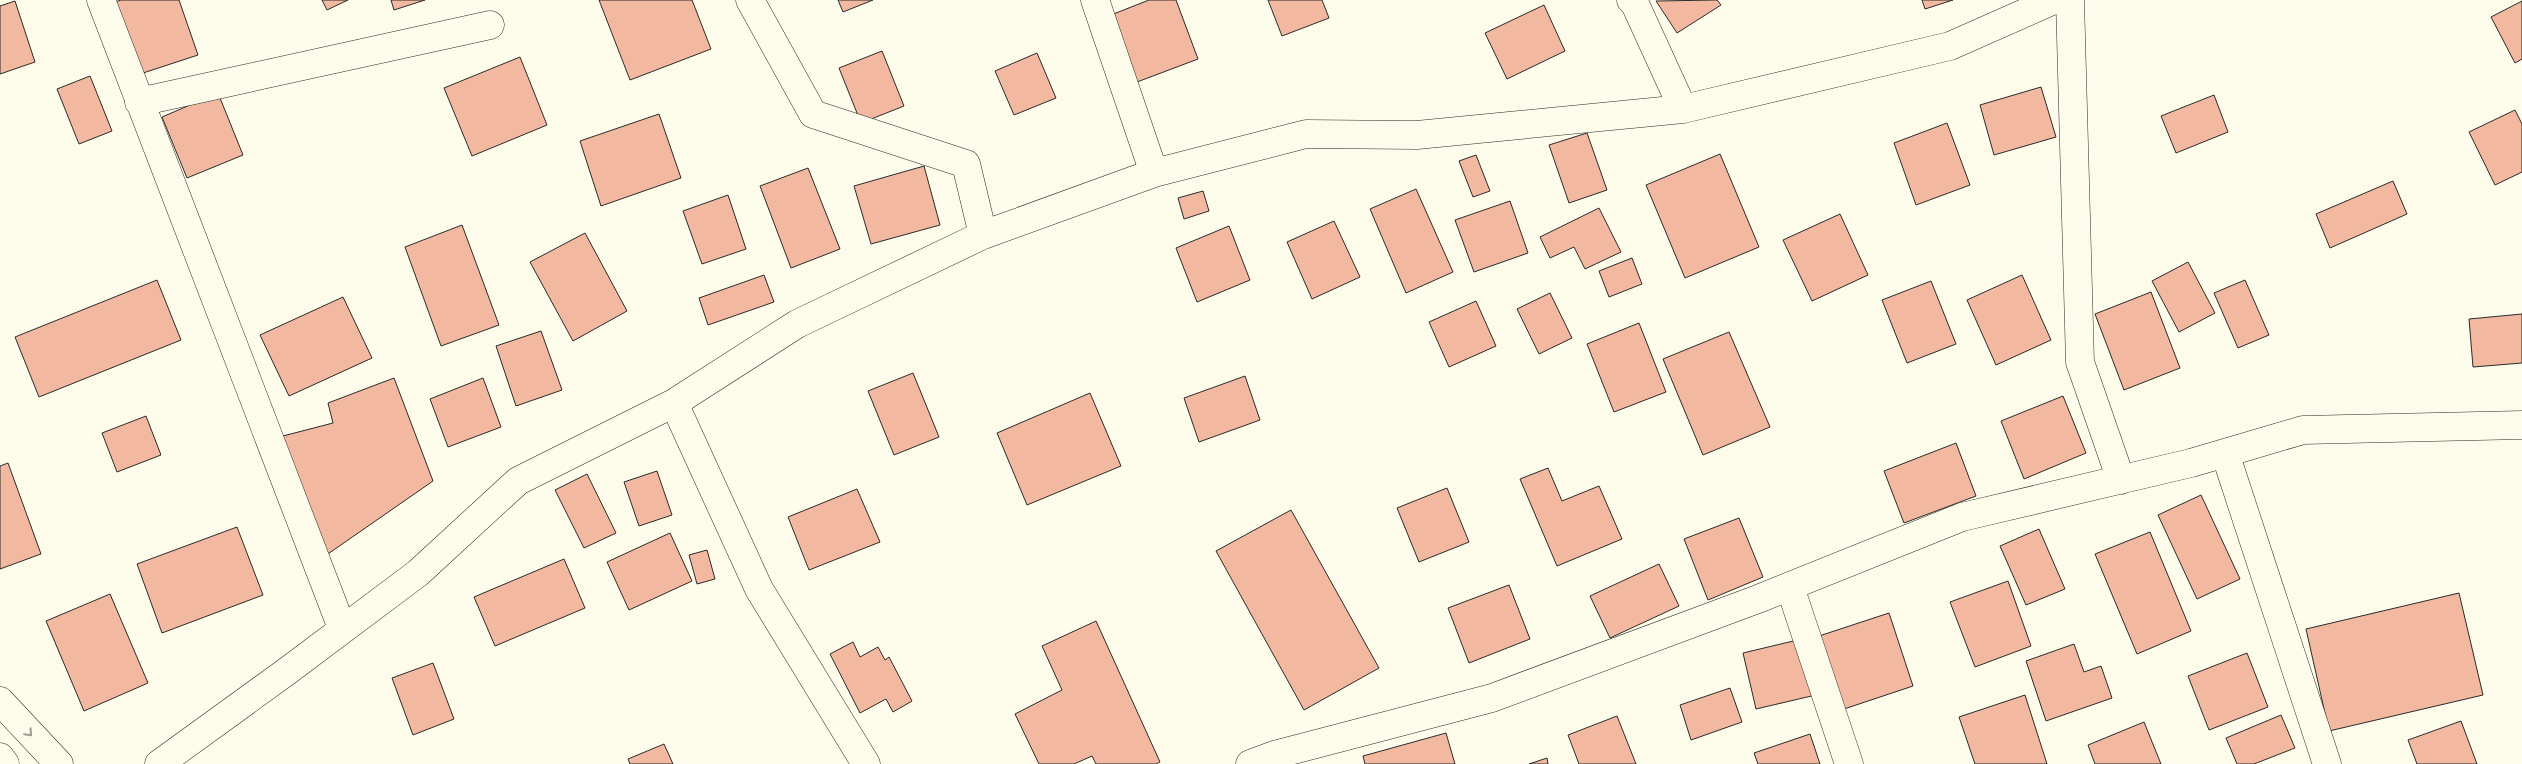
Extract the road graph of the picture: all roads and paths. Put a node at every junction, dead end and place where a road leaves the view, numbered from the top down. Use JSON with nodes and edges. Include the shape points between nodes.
{"nodes":[{"id":1,"x":101,"y":0,"type":"edge"},
{"id":2,"x":750,"y":0,"type":"edge"},
{"id":3,"x":1095,"y":0,"type":"edge"},
{"id":4,"x":1631,"y":0,"type":"edge"},
{"id":5,"x":2054,"y":0,"type":"edge"},
{"id":6,"x":2070,"y":0,"type":"edge"},
{"id":7,"x":490,"y":24,"type":"dead end"},
{"id":8,"x":139,"y":102,"type":"junction"},
{"id":9,"x":1683,"y":109,"type":"junction"},
{"id":10,"x":1154,"y":173,"type":"junction"},
{"id":11,"x":983,"y":235,"type":"junction"},
{"id":12,"x":674,"y":403,"type":"junction"},
{"id":13,"x":2522,"y":425,"type":"edge"},
{"id":14,"x":2225,"y":453,"type":"junction"},
{"id":15,"x":2121,"y":480,"type":"junction"},
{"id":16,"x":1790,"y":587,"type":"junction"},
{"id":17,"x":342,"y":628,"type":"junction"},
{"id":18,"x":0,"y":701,"type":"edge"},
{"id":19,"x":0,"y":758,"type":"edge"},
{"id":20,"x":6,"y":764,"type":"edge"},
{"id":21,"x":59,"y":764,"type":"edge"},
{"id":22,"x":159,"y":764,"type":"edge"},
{"id":23,"x":866,"y":764,"type":"edge"},
{"id":24,"x":1250,"y":764,"type":"edge"},
{"id":25,"x":1849,"y":764,"type":"edge"},
{"id":26,"x":2327,"y":764,"type":"edge"}],
"edges":[{"from":1,"to":8,"type":"main road"},
{"from":2,"to":11,"type":"main road","via":[[813,114],[966,164]]},
{"from":3,"to":10,"type":"main road"},
{"from":4,"to":9,"type":"main road"},
{"from":5,"to":9,"type":"main road","via":[[1950,46]]},
{"from":6,"to":15,"type":"main road","via":[[2080,362]]},
{"from":7,"to":8,"type":"main road"},
{"from":8,"to":17,"type":"main road"},
{"from":9,"to":10,"type":"main road","via":[[1417,135],[1306,134]]},
{"from":10,"to":11,"type":"main road"},
{"from":11,"to":12,"type":"main road","via":[[797,324]]},
{"from":12,"to":17,"type":"main road","via":[[518,481],[418,572]]},
{"from":12,"to":23,"type":"main road","via":[[759,589]]},
{"from":13,"to":14,"type":"main road","via":[[2303,430]]},
{"from":14,"to":15,"type":"main road"},
{"from":14,"to":26,"type":"main road"},
{"from":15,"to":16,"type":"main road","via":[[1962,517]]},
{"from":16,"to":24,"type":"main road","via":[[1492,698]]},
{"from":16,"to":25,"type":"main road"},
{"from":17,"to":22,"type":"main road"},
{"from":18,"to":21,"type":"main road","one_way":true},
{"from":19,"to":20,"type":"main road"}]}
